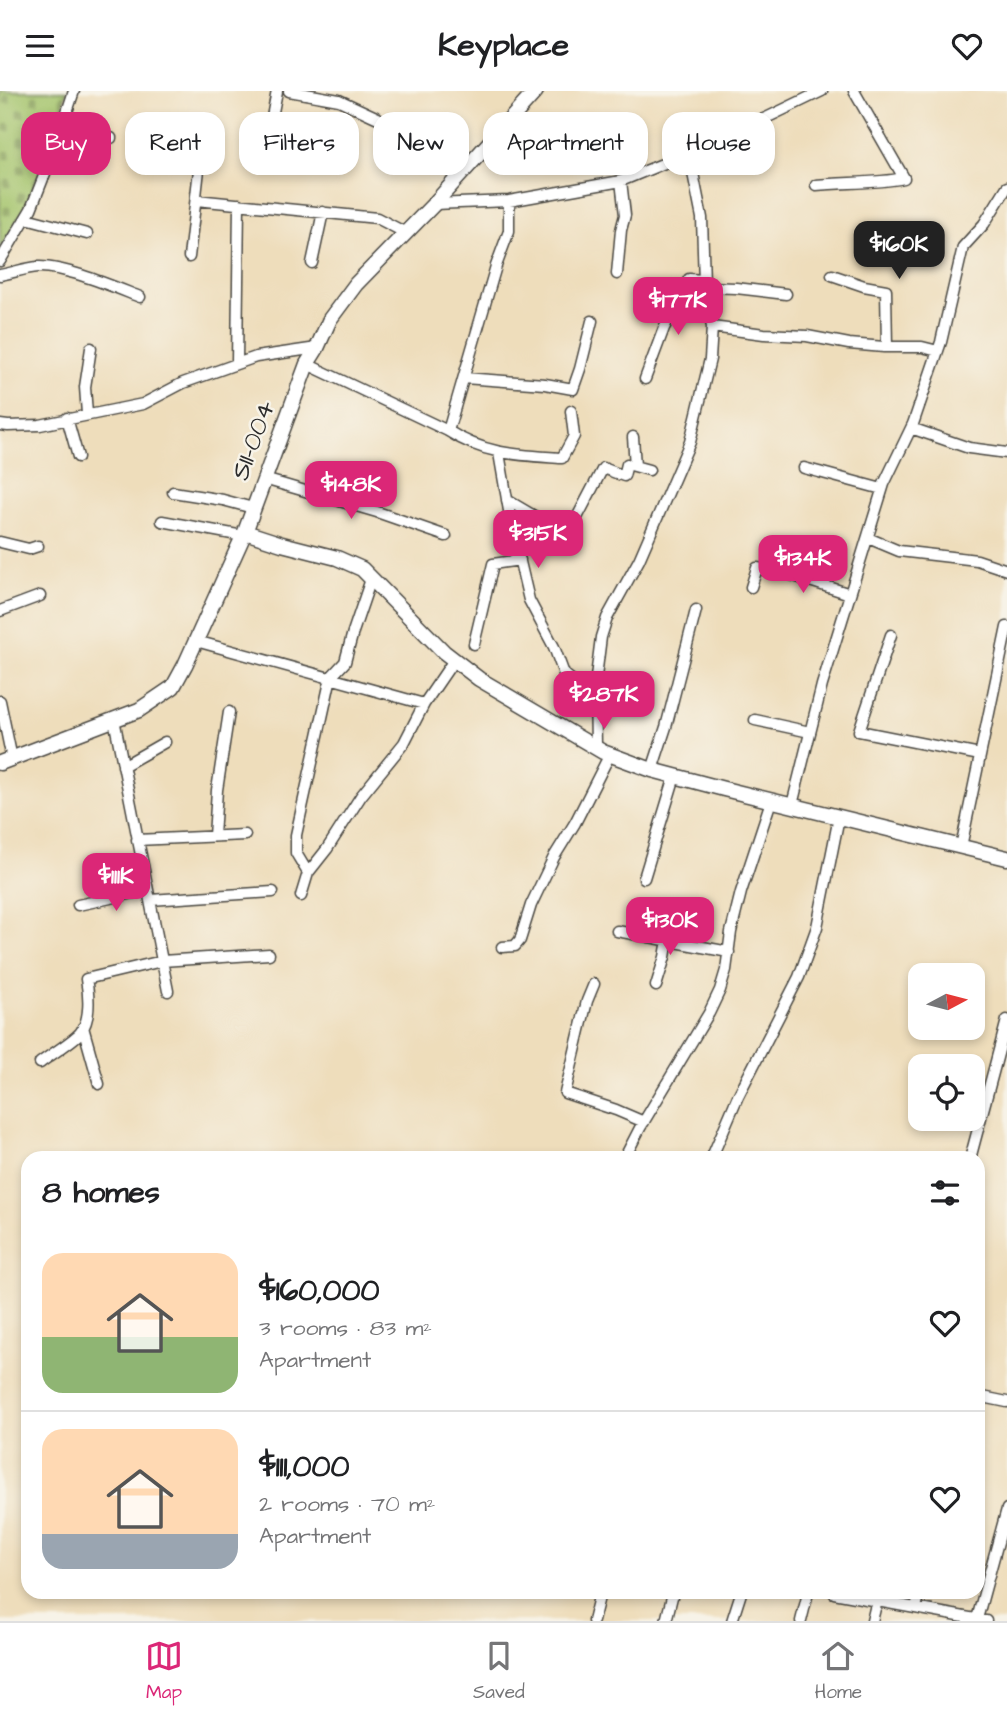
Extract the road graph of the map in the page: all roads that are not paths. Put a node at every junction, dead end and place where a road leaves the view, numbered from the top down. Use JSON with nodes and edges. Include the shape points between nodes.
{"nodes":[{"id":1,"x":74,"y":91,"type":"edge"},
{"id":2,"x":276,"y":91,"type":"edge"},
{"id":3,"x":289,"y":91,"type":"edge"},
{"id":4,"x":536,"y":91,"type":"edge"},
{"id":5,"x":822,"y":91,"type":"edge"},
{"id":6,"x":854,"y":91,"type":"edge"},
{"id":7,"x":67,"y":112,"type":"edge"},
{"id":8,"x":273,"y":112,"type":"edge"},
{"id":9,"x":775,"y":114,"type":"edge"},
{"id":10,"x":662,"y":164,"type":"edge"},
{"id":11,"x":45,"y":175,"type":"edge"},
{"id":12,"x":199,"y":175,"type":"edge"},
{"id":13,"x":693,"y":175,"type":"edge"},
{"id":14,"x":457,"y":179,"type":"junction"},
{"id":15,"x":621,"y":181,"type":"junction"},
{"id":16,"x":816,"y":185,"type":"dead end"},
{"id":17,"x":1007,"y":187,"type":"edge"},
{"id":18,"x":196,"y":200,"type":"junction"},
{"id":19,"x":509,"y":201,"type":"junction"},
{"id":20,"x":239,"y":204,"type":"junction"},
{"id":21,"x":434,"y":204,"type":"junction"},
{"id":22,"x":323,"y":212,"type":"junction"},
{"id":23,"x":26,"y":218,"type":"junction"},
{"id":24,"x":406,"y":233,"type":"junction"},
{"id":25,"x":87,"y":234,"type":"dead end"},
{"id":26,"x":189,"y":257,"type":"dead end"},
{"id":27,"x":0,"y":261,"type":"edge"},
{"id":28,"x":312,"y":263,"type":"dead end"},
{"id":29,"x":617,"y":274,"type":"dead end"},
{"id":30,"x":0,"y":275,"type":"edge"},
{"id":31,"x":832,"y":275,"type":"dead end"},
{"id":32,"x":704,"y":284,"type":"junction"},
{"id":33,"x":786,"y":294,"type":"dead end"},
{"id":34,"x":140,"y":297,"type":"dead end"},
{"id":35,"x":592,"y":321,"type":"dead end"},
{"id":36,"x":712,"y":327,"type":"junction"},
{"id":37,"x":887,"y":347,"type":"junction"},
{"id":38,"x":91,"y":348,"type":"dead end"},
{"id":39,"x":317,"y":348,"type":"junction"},
{"id":40,"x":938,"y":351,"type":"junction"},
{"id":41,"x":237,"y":363,"type":"junction"},
{"id":42,"x":307,"y":364,"type":"junction"},
{"id":43,"x":464,"y":378,"type":"junction"},
{"id":44,"x":645,"y":379,"type":"dead end"},
{"id":45,"x":571,"y":411,"type":"dead end"},
{"id":46,"x":87,"y":414,"type":"junction"},
{"id":47,"x":67,"y":418,"type":"junction"},
{"id":48,"x":0,"y":425,"type":"edge"},
{"id":49,"x":911,"y":428,"type":"junction"},
{"id":50,"x":448,"y":431,"type":"junction"},
{"id":51,"x":633,"y":437,"type":"dead end"},
{"id":52,"x":499,"y":453,"type":"junction"},
{"id":53,"x":1007,"y":453,"type":"edge"},
{"id":54,"x":78,"y":457,"type":"dead end"},
{"id":55,"x":635,"y":466,"type":"junction"},
{"id":56,"x":804,"y":468,"type":"dead end"},
{"id":57,"x":649,"y":470,"type":"dead end"},
{"id":58,"x":264,"y":479,"type":"junction"},
{"id":59,"x":882,"y":489,"type":"junction"},
{"id":60,"x":173,"y":492,"type":"dead end"},
{"id":61,"x":507,"y":500,"type":"junction"},
{"id":62,"x":253,"y":508,"type":"junction"},
{"id":63,"x":162,"y":521,"type":"dead end"},
{"id":64,"x":244,"y":534,"type":"junction"},
{"id":65,"x":446,"y":536,"type":"dead end"},
{"id":66,"x":868,"y":538,"type":"junction"},
{"id":67,"x":0,"y":542,"type":"edge"},
{"id":68,"x":38,"y":546,"type":"dead end"},
{"id":69,"x":520,"y":560,"type":"junction"},
{"id":70,"x":1007,"y":570,"type":"edge"},
{"id":71,"x":372,"y":579,"type":"junction"},
{"id":72,"x":751,"y":587,"type":"dead end"},
{"id":73,"x":850,"y":594,"type":"junction"},
{"id":74,"x":40,"y":596,"type":"dead end"},
{"id":75,"x":696,"y":610,"type":"dead end"},
{"id":76,"x":0,"y":611,"type":"edge"},
{"id":77,"x":1007,"y":627,"type":"edge"},
{"id":78,"x":891,"y":635,"type":"dead end"},
{"id":79,"x":196,"y":641,"type":"junction"},
{"id":80,"x":474,"y":643,"type":"dead end"},
{"id":81,"x":454,"y":660,"type":"junction"},
{"id":82,"x":331,"y":677,"type":"junction"},
{"id":83,"x":595,"y":685,"type":"junction"},
{"id":84,"x":0,"y":701,"type":"edge"},
{"id":85,"x":425,"y":704,"type":"junction"},
{"id":86,"x":229,"y":712,"type":"dead end"},
{"id":87,"x":114,"y":719,"type":"junction"},
{"id":88,"x":755,"y":720,"type":"dead end"},
{"id":89,"x":810,"y":732,"type":"junction"},
{"id":90,"x":165,"y":742,"type":"dead end"},
{"id":91,"x":596,"y":746,"type":"junction"},
{"id":92,"x":610,"y":754,"type":"junction"},
{"id":93,"x":980,"y":755,"type":"junction"},
{"id":94,"x":6,"y":761,"type":"edge"},
{"id":95,"x":123,"y":766,"type":"junction"},
{"id":96,"x":652,"y":770,"type":"junction"},
{"id":97,"x":675,"y":776,"type":"junction"},
{"id":98,"x":771,"y":800,"type":"junction"},
{"id":99,"x":792,"y":806,"type":"junction"},
{"id":100,"x":839,"y":817,"type":"junction"},
{"id":101,"x":244,"y":835,"type":"dead end"},
{"id":102,"x":214,"y":836,"type":"junction"},
{"id":103,"x":137,"y":840,"type":"junction"},
{"id":104,"x":961,"y":846,"type":"junction"},
{"id":105,"x":1007,"y":857,"type":"edge"},
{"id":106,"x":308,"y":873,"type":"junction"},
{"id":107,"x":644,"y":878,"type":"dead end"},
{"id":108,"x":273,"y":893,"type":"dead end"},
{"id":109,"x":149,"y":895,"type":"junction"},
{"id":110,"x":301,"y":896,"type":"dead end"},
{"id":111,"x":78,"y":905,"type":"dead end"},
{"id":112,"x":617,"y":931,"type":"dead end"},
{"id":113,"x":668,"y":940,"type":"junction"},
{"id":114,"x":502,"y":947,"type":"dead end"},
{"id":115,"x":729,"y":952,"type":"junction"},
{"id":116,"x":268,"y":954,"type":"dead end"},
{"id":117,"x":162,"y":961,"type":"junction"},
{"id":118,"x":594,"y":984,"type":"dead end"},
{"id":119,"x":656,"y":986,"type":"dead end"},
{"id":120,"x":168,"y":991,"type":"dead end"},
{"id":121,"x":1007,"y":1020,"type":"edge"},
{"id":122,"x":83,"y":1027,"type":"junction"},
{"id":123,"x":40,"y":1063,"type":"dead end"},
{"id":124,"x":99,"y":1084,"type":"dead end"},
{"id":125,"x":643,"y":1122,"type":"junction"},
{"id":126,"x":628,"y":1151,"type":"edge"},
{"id":127,"x":714,"y":1151,"type":"edge"},
{"id":128,"x":972,"y":1151,"type":"edge"},
{"id":129,"x":985,"y":1398,"type":"edge"},
{"id":130,"x":1007,"y":1402,"type":"edge"},
{"id":131,"x":1007,"y":1509,"type":"edge"},
{"id":132,"x":598,"y":1599,"type":"edge"},
{"id":133,"x":672,"y":1599,"type":"edge"},
{"id":134,"x":739,"y":1599,"type":"edge"},
{"id":135,"x":806,"y":1599,"type":"edge"},
{"id":136,"x":874,"y":1599,"type":"edge"},
{"id":137,"x":918,"y":1599,"type":"edge"},
{"id":138,"x":877,"y":1600,"type":"junction"},
{"id":139,"x":916,"y":1607,"type":"junction"},
{"id":140,"x":949,"y":1618,"type":"edge"},
{"id":141,"x":982,"y":1620,"type":"edge"},
{"id":142,"x":593,"y":1621,"type":"edge"},
{"id":143,"x":666,"y":1621,"type":"edge"},
{"id":144,"x":732,"y":1621,"type":"edge"},
{"id":145,"x":801,"y":1621,"type":"edge"},
{"id":146,"x":872,"y":1621,"type":"edge"}],
"edges":[{"from":1,"to":7,"type":"street"},
{"from":2,"to":8,"type":"street"},
{"from":3,"to":14,"type":"street","via":[[339,100],[378,118],[445,163]]},
{"from":4,"to":14,"type":"street","name":"S11-004"},
{"from":5,"to":9,"type":"street"},
{"from":6,"to":16,"type":"street","via":[[904,178]]},
{"from":10,"to":15,"type":"street"},
{"from":11,"to":23,"type":"street"},
{"from":12,"to":18,"type":"street"},
{"from":13,"to":32,"type":"street","via":[[702,218]]},
{"from":14,"to":21,"type":"street","name":"S11-004"},
{"from":15,"to":19,"type":"street"},
{"from":15,"to":29,"type":"street","via":[[625,215]]},
{"from":17,"to":40,"type":"street","via":[[984,224],[962,247]]},
{"from":18,"to":20,"type":"street"},
{"from":18,"to":26,"type":"street"},
{"from":19,"to":21,"type":"street"},
{"from":19,"to":43,"type":"street","via":[[509,231]]},
{"from":20,"to":22,"type":"street"},
{"from":20,"to":41,"type":"street"},
{"from":21,"to":24,"type":"street","name":"S11-004"},
{"from":22,"to":24,"type":"street","via":[[377,218]]},
{"from":22,"to":28,"type":"street"},
{"from":23,"to":25,"type":"street"},
{"from":23,"to":27,"type":"street"},
{"from":24,"to":39,"type":"street","name":"S11-004","via":[[356,284],[330,319]]},
{"from":30,"to":34,"type":"street","via":[[39,267],[60,270]]},
{"from":31,"to":37,"type":"street","via":[[886,290]]},
{"from":32,"to":33,"type":"street"},
{"from":32,"to":36,"type":"street"},
{"from":32,"to":44,"type":"street","via":[[689,279]]},
{"from":35,"to":43,"type":"street","via":[[573,389]]},
{"from":36,"to":37,"type":"street"},
{"from":36,"to":83,"type":"street","via":[[710,359],[691,442],[639,560],[607,618]]},
{"from":37,"to":40,"type":"street"},
{"from":38,"to":46,"type":"street","via":[[85,387]]},
{"from":39,"to":41,"type":"street"},
{"from":39,"to":42,"type":"street","name":"S11-004"},
{"from":40,"to":49,"type":"street"},
{"from":41,"to":46,"type":"street","via":[[143,404]]},
{"from":42,"to":50,"type":"street"},
{"from":42,"to":58,"type":"street","name":"S11-004"},
{"from":43,"to":50,"type":"street"},
{"from":45,"to":52,"type":"street","via":[[575,436],[562,458]]},
{"from":46,"to":47,"type":"street"},
{"from":47,"to":48,"type":"street","via":[[40,425]]},
{"from":47,"to":54,"type":"street"},
{"from":49,"to":53,"type":"street","via":[[969,448]]},
{"from":49,"to":59,"type":"street"},
{"from":50,"to":52,"type":"street"},
{"from":51,"to":55,"type":"street"},
{"from":52,"to":61,"type":"street"},
{"from":55,"to":57,"type":"street"},
{"from":55,"to":61,"type":"street","via":[[627,464],[624,476],[603,468],[570,531]]},
{"from":56,"to":59,"type":"street"},
{"from":58,"to":62,"type":"street","name":"S11-004"},
{"from":58,"to":65,"type":"street"},
{"from":59,"to":66,"type":"street"},
{"from":60,"to":62,"type":"street"},
{"from":61,"to":69,"type":"street"},
{"from":62,"to":64,"type":"street","name":"S11-004"},
{"from":63,"to":64,"type":"street"},
{"from":64,"to":71,"type":"street","via":[[337,558]]},
{"from":64,"to":79,"type":"street","name":"S11-004"},
{"from":66,"to":70,"type":"street","via":[[899,551],[977,560]]},
{"from":66,"to":73,"type":"street"},
{"from":67,"to":68,"type":"street","via":[[29,549]]},
{"from":69,"to":80,"type":"street","via":[[493,564]]},
{"from":69,"to":83,"type":"street","via":[[529,600],[564,674],[579,687]]},
{"from":71,"to":81,"type":"street"},
{"from":71,"to":82,"type":"street","via":[[345,662]]},
{"from":72,"to":73,"type":"street","via":[[757,568]]},
{"from":73,"to":89,"type":"street"},
{"from":74,"to":76,"type":"street"},
{"from":75,"to":96,"type":"street"},
{"from":77,"to":93,"type":"street"},
{"from":78,"to":93,"type":"street","via":[[859,731]]},
{"from":79,"to":82,"type":"street"},
{"from":79,"to":87,"type":"street","name":"S11-004","via":[[173,687],[139,710]]},
{"from":81,"to":85,"type":"street"},
{"from":81,"to":91,"type":"street"},
{"from":82,"to":85,"type":"street"},
{"from":82,"to":106,"type":"street","via":[[296,835],[296,853]]},
{"from":83,"to":91,"type":"street"},
{"from":84,"to":94,"type":"street"},
{"from":85,"to":106,"type":"street","via":[[404,743]]},
{"from":86,"to":102,"type":"street"},
{"from":87,"to":94,"type":"street","name":"S11-004"},
{"from":87,"to":95,"type":"street"},
{"from":88,"to":89,"type":"street"},
{"from":89,"to":99,"type":"street"},
{"from":90,"to":95,"type":"street"},
{"from":91,"to":92,"type":"street"},
{"from":92,"to":96,"type":"street"},
{"from":92,"to":114,"type":"street","via":[[554,857],[520,940]]},
{"from":93,"to":104,"type":"street"},
{"from":95,"to":103,"type":"street"},
{"from":96,"to":97,"type":"street"},
{"from":97,"to":98,"type":"street"},
{"from":97,"to":107,"type":"street"},
{"from":98,"to":99,"type":"street"},
{"from":98,"to":115,"type":"street","via":[[741,892]]},
{"from":99,"to":100,"type":"street"},
{"from":100,"to":104,"type":"street"},
{"from":100,"to":127,"type":"street","via":[[817,926],[799,977]]},
{"from":101,"to":102,"type":"street"},
{"from":102,"to":103,"type":"street"},
{"from":103,"to":109,"type":"street"},
{"from":104,"to":105,"type":"street"},
{"from":106,"to":110,"type":"street"},
{"from":108,"to":109,"type":"street"},
{"from":109,"to":111,"type":"street"},
{"from":109,"to":117,"type":"street"},
{"from":112,"to":113,"type":"street"},
{"from":113,"to":115,"type":"street"},
{"from":113,"to":119,"type":"street"},
{"from":115,"to":125,"type":"street","via":[[709,1013]]},
{"from":116,"to":117,"type":"street"},
{"from":117,"to":120,"type":"street"},
{"from":117,"to":122,"type":"street","via":[[86,979]]},
{"from":118,"to":125,"type":"street","via":[[565,1093]]},
{"from":121,"to":128,"type":"street"},
{"from":122,"to":123,"type":"street"},
{"from":122,"to":124,"type":"street"},
{"from":125,"to":126,"type":"street"},
{"from":129,"to":130,"type":"street"},
{"from":131,"to":141,"type":"street"},
{"from":132,"to":142,"type":"street"},
{"from":133,"to":143,"type":"street"},
{"from":134,"to":144,"type":"street"},
{"from":135,"to":145,"type":"street"},
{"from":136,"to":138,"type":"street"},
{"from":137,"to":139,"type":"street"},
{"from":138,"to":139,"type":"street"},
{"from":138,"to":146,"type":"street"},
{"from":139,"to":140,"type":"street"},
{"from":140,"to":141,"type":"street"}]}
